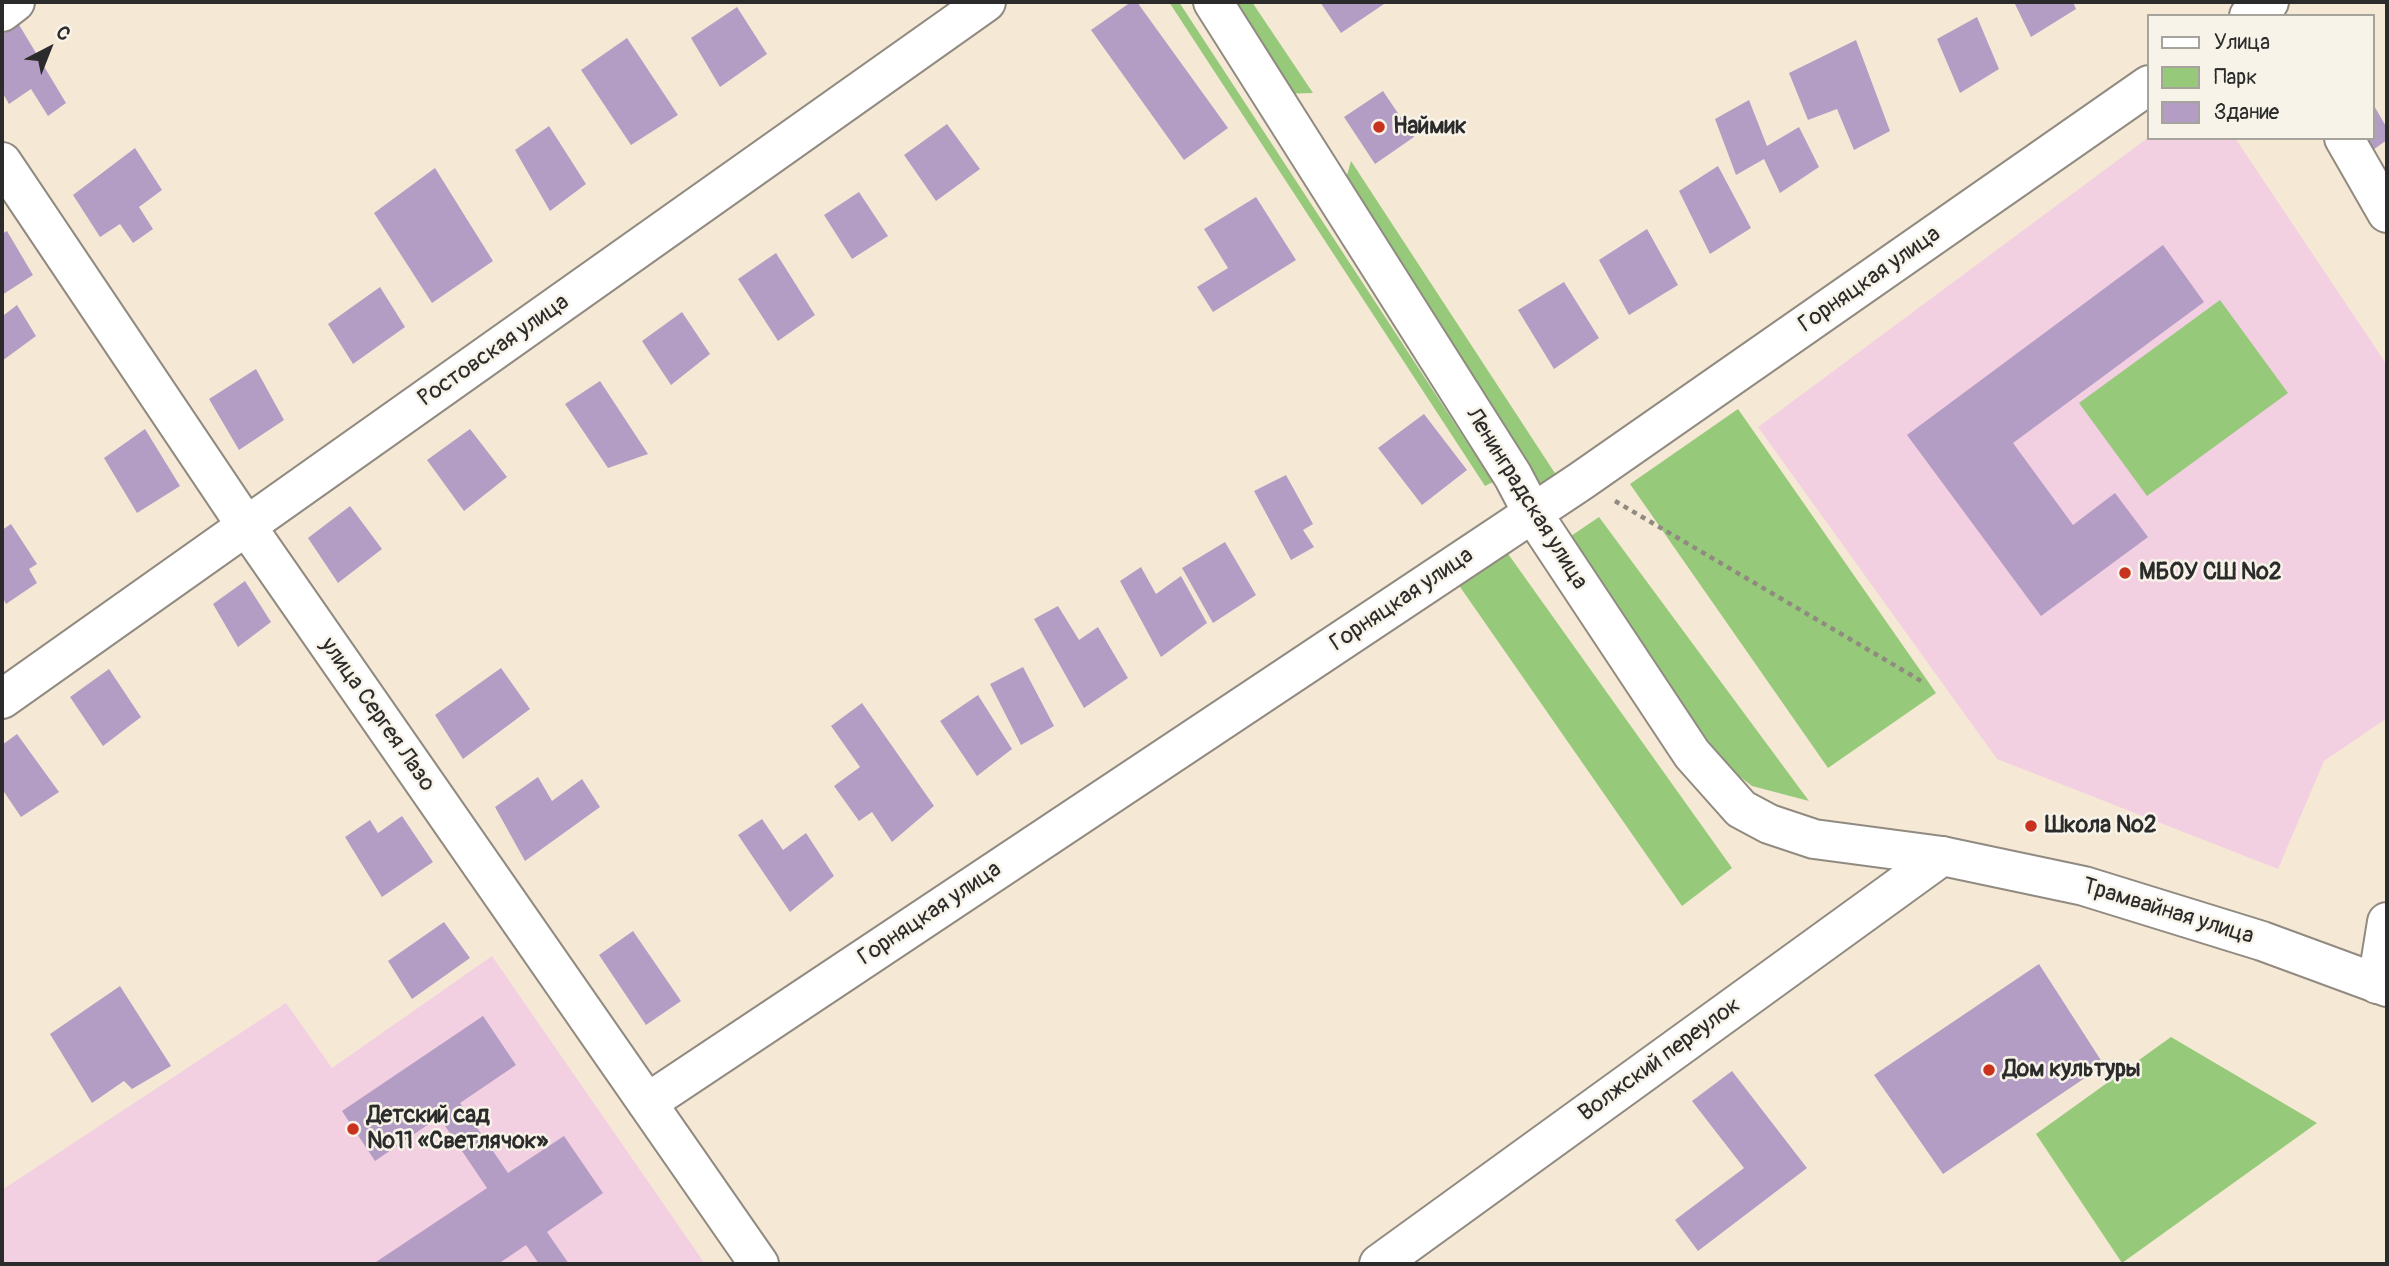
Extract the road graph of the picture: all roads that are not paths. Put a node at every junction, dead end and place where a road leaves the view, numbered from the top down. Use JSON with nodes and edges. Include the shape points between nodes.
{"nodes":[{"id":1,"x":15,"y":2,"type":"edge"},
{"id":2,"x":986,"y":2,"type":"edge"},
{"id":3,"x":1213,"y":2,"type":"edge"},
{"id":4,"x":2,"y":12,"type":"edge"},
{"id":5,"x":2148,"y":86,"type":"edge"},
{"id":6,"x":2345,"y":140,"type":"edge"},
{"id":7,"x":2,"y":162,"type":"edge"},
{"id":8,"x":2387,"y":213,"type":"edge"},
{"id":9,"x":1533,"y":514,"type":"junction"},
{"id":10,"x":247,"y":527,"type":"junction"},
{"id":11,"x":2,"y":699,"type":"edge"},
{"id":12,"x":1942,"y":856,"type":"junction"},
{"id":13,"x":2387,"y":922,"type":"edge"},
{"id":14,"x":2382,"y":986,"type":"edge"},
{"id":15,"x":647,"y":1103,"type":"junction"},
{"id":16,"x":759,"y":1264,"type":"edge"},
{"id":17,"x":1378,"y":1264,"type":"edge"}],
"edges":[{"from":1,"to":4,"type":"street"},
{"from":2,"to":10,"type":"street","name":"Ростовская улица"},
{"from":3,"to":9,"type":"street","name":"Ленинградская улица"},
{"from":5,"to":9,"type":"street","name":"Горняцкая улица"},
{"from":6,"to":8,"type":"street"},
{"from":7,"to":10,"type":"street","name":"улица Сергея Лазо"},
{"from":9,"to":12,"type":"street","name":"Ленинградская улица","via":[[1692,754],[1741,809],[1814,839]]},
{"from":9,"to":15,"type":"street","name":"Горняцкая улица"},
{"from":10,"to":11,"type":"street","name":"Ростовская улица"},
{"from":10,"to":15,"type":"street","name":"улица Сергея Лазо"},
{"from":12,"to":14,"type":"street","name":"Трамвайная улица","via":[[2084,886],[2170,911]]},
{"from":12,"to":17,"type":"street","name":"Волжский переулок"},
{"from":13,"to":14,"type":"street"},
{"from":15,"to":16,"type":"street","name":"улица Сергея Лазо"}]}
